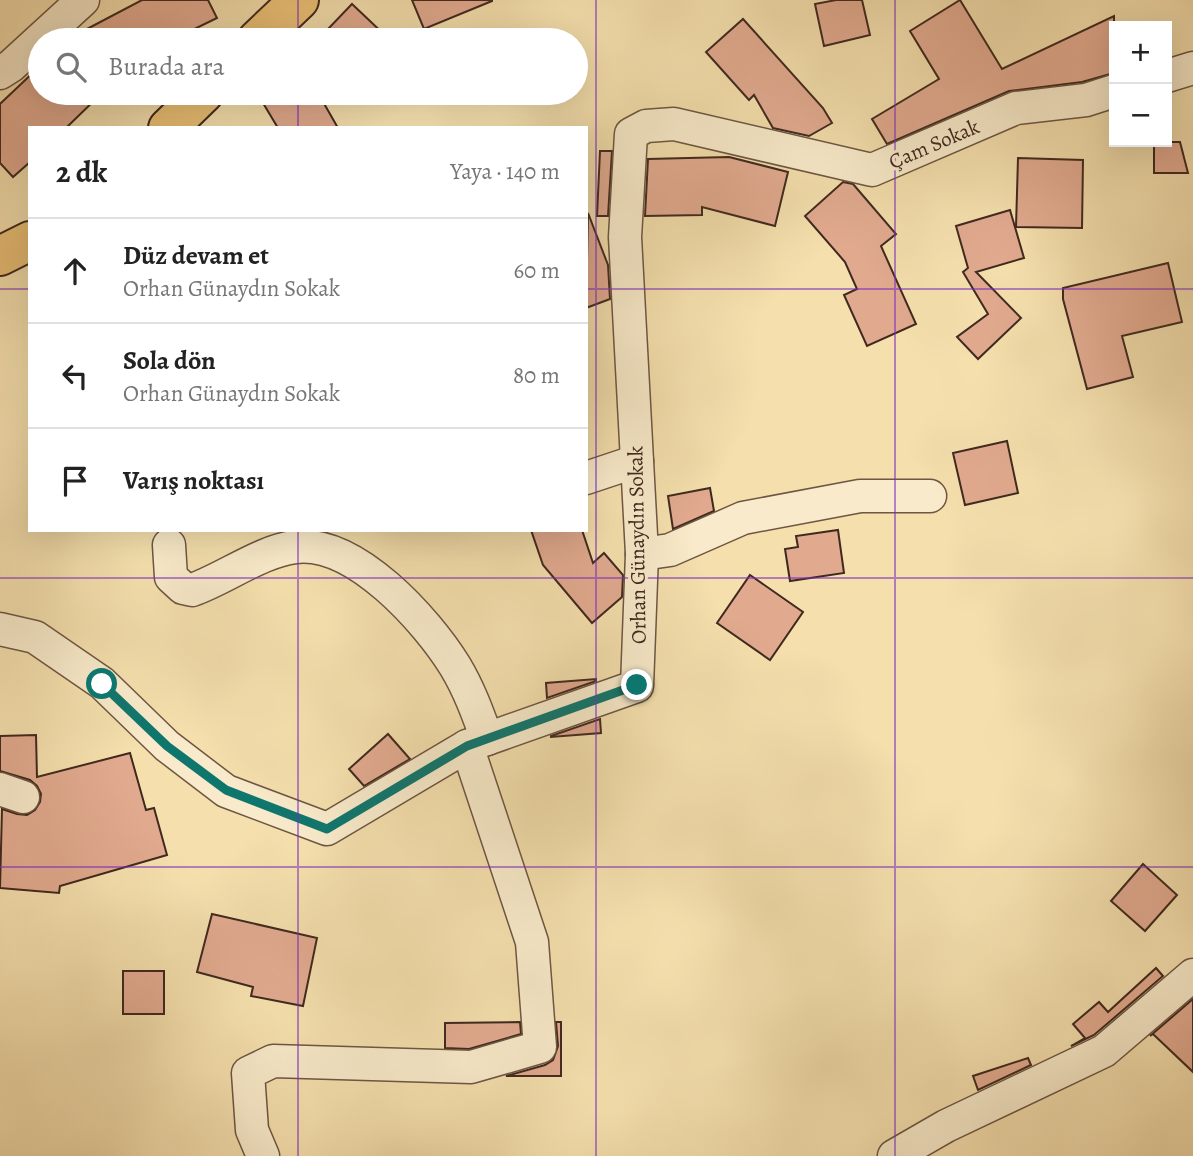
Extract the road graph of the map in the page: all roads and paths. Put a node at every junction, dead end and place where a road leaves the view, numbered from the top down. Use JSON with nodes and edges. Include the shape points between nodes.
{"nodes":[{"id":1,"x":83,"y":0,"type":"edge"},
{"id":2,"x":299,"y":0,"type":"edge"},
{"id":3,"x":53,"y":28,"type":"edge"},
{"id":4,"x":270,"y":28,"type":"edge"},
{"id":5,"x":28,"y":51,"type":"edge"},
{"id":6,"x":1193,"y":68,"type":"edge"},
{"id":7,"x":0,"y":73,"type":"edge"},
{"id":8,"x":1172,"y":74,"type":"edge"},
{"id":9,"x":1109,"y":93,"type":"edge"},
{"id":10,"x":191,"y":105,"type":"edge"},
{"id":11,"x":169,"y":126,"type":"edge"},
{"id":12,"x":631,"y":134,"type":"joint"},
{"id":13,"x":28,"y":242,"type":"edge"},
{"id":14,"x":0,"y":256,"type":"edge"},
{"id":15,"x":637,"y":461,"type":"junction"},
{"id":16,"x":588,"y":477,"type":"edge"},
{"id":17,"x":930,"y":496,"type":"dead end"},
{"id":18,"x":169,"y":545,"type":"dead end"},
{"id":19,"x":642,"y":554,"type":"junction"},
{"id":20,"x":0,"y":629,"type":"edge"},
{"id":21,"x":477,"y":743,"type":"junction"},
{"id":22,"x":1193,"y":975,"type":"edge"},
{"id":23,"x":263,"y":1156,"type":"edge"},
{"id":24,"x":894,"y":1156,"type":"edge"}],
"edges":[{"from":1,"to":3,"type":"street"},
{"from":2,"to":4,"type":"main road"},
{"from":5,"to":7,"type":"street"},
{"from":6,"to":8,"type":"street"},
{"from":9,"to":12,"type":"street","name":"Çam Sokak","via":[[1016,108],[873,170],[674,124],[646,126]]},
{"from":10,"to":11,"type":"main road"},
{"from":12,"to":15,"type":"street","name":"Orhan Günaydın Sokak","via":[[625,237]]},
{"from":13,"to":14,"type":"main road"},
{"from":15,"to":16,"type":"street"},
{"from":15,"to":19,"type":"street","name":"Orhan Günaydın Sokak"},
{"from":17,"to":19,"type":"street","via":[[860,496],[743,518],[670,550]]},
{"from":18,"to":21,"type":"street","via":[[171,577],[192,590],[298,546],[327,551],[361,566],[396,594],[454,665],[471,696]]},
{"from":19,"to":21,"type":"street","name":"Orhan Günaydın Sokak","via":[[637,685]]},
{"from":20,"to":21,"type":"street","name":"Orhan Günaydın Sokak","via":[[35,637],[102,684],[167,746],[226,790],[327,829]]},
{"from":21,"to":23,"type":"street","via":[[532,942],[540,1047],[471,1067],[273,1061],[248,1073],[252,1130]]},
{"from":22,"to":24,"type":"street","via":[[1104,1051],[946,1126]]}]}
